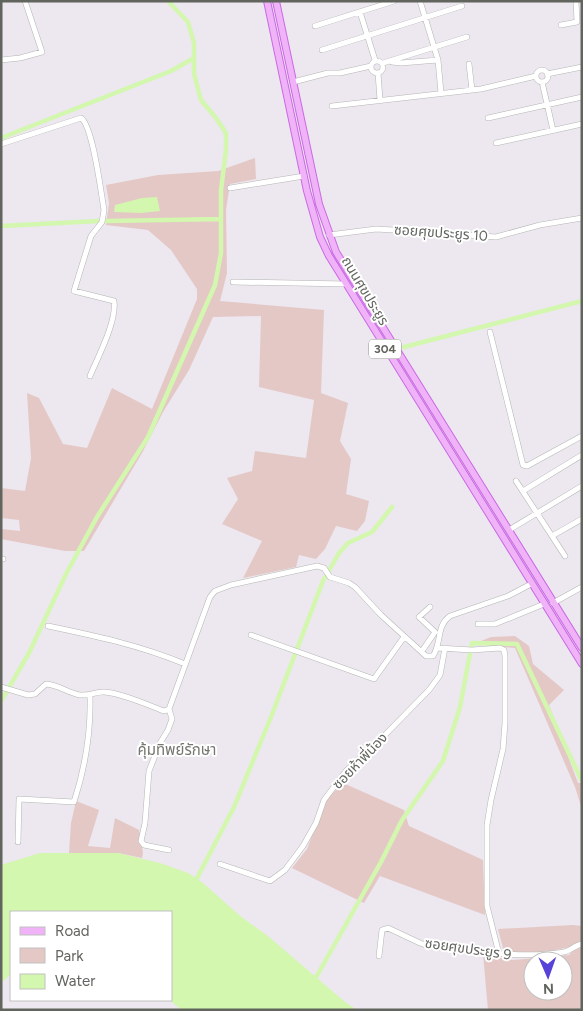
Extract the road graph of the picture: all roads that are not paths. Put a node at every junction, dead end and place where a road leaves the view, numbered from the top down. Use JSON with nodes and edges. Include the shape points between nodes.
{"nodes":[{"id":1,"x":25,"y":1,"type":"edge"},
{"id":2,"x":267,"y":1,"type":"edge"},
{"id":3,"x":276,"y":1,"type":"edge"},
{"id":4,"x":394,"y":1,"type":"edge"},
{"id":5,"x":420,"y":1,"type":"edge"},
{"id":6,"x":576,"y":1,"type":"edge"},
{"id":7,"x":462,"y":6,"type":"dead end"},
{"id":8,"x":360,"y":12,"type":"junction"},
{"id":9,"x":426,"y":18,"type":"junction"},
{"id":10,"x":561,"y":25,"type":"dead end"},
{"id":11,"x":315,"y":26,"type":"dead end"},
{"id":12,"x":368,"y":37,"type":"junction"},
{"id":13,"x":467,"y":37,"type":"dead end"},
{"id":14,"x":285,"y":44,"type":"junction"},
{"id":15,"x":277,"y":46,"type":"junction"},
{"id":16,"x":434,"y":47,"type":"junction"},
{"id":17,"x":322,"y":50,"type":"dead end"},
{"id":18,"x":1,"y":60,"type":"edge"},
{"id":19,"x":375,"y":60,"type":"junction"},
{"id":20,"x":438,"y":60,"type":"junction"},
{"id":21,"x":390,"y":62,"type":"junction"},
{"id":22,"x":383,"y":63,"type":"junction"},
{"id":23,"x":469,"y":64,"type":"dead end"},
{"id":24,"x":370,"y":66,"type":"junction"},
{"id":25,"x":582,"y":67,"type":"edge"},
{"id":26,"x":378,"y":73,"type":"junction"},
{"id":27,"x":547,"y":74,"type":"junction"},
{"id":28,"x":536,"y":76,"type":"junction"},
{"id":29,"x":293,"y":82,"type":"junction"},
{"id":30,"x":542,"y":82,"type":"junction"},
{"id":31,"x":472,"y":90,"type":"junction"},
{"id":32,"x":441,"y":93,"type":"junction"},
{"id":33,"x":582,"y":97,"type":"edge"},
{"id":34,"x":380,"y":100,"type":"junction"},
{"id":35,"x":547,"y":105,"type":"junction"},
{"id":36,"x":332,"y":106,"type":"dead end"},
{"id":37,"x":488,"y":118,"type":"dead end"},
{"id":38,"x":582,"y":124,"type":"edge"},
{"id":39,"x":553,"y":130,"type":"junction"},
{"id":40,"x":496,"y":142,"type":"dead end"},
{"id":41,"x":1,"y":144,"type":"edge"},
{"id":42,"x":304,"y":176,"type":"junction"},
{"id":43,"x":230,"y":188,"type":"dead end"},
{"id":44,"x":582,"y":218,"type":"edge"},
{"id":45,"x":329,"y":235,"type":"junction"},
{"id":46,"x":233,"y":282,"type":"dead end"},
{"id":47,"x":346,"y":284,"type":"junction"},
{"id":48,"x":490,"y":332,"type":"dead end"},
{"id":49,"x":90,"y":376,"type":"dead end"},
{"id":50,"x":582,"y":436,"type":"edge"},
{"id":51,"x":582,"y":456,"type":"edge"},
{"id":52,"x":516,"y":481,"type":"dead end"},
{"id":53,"x":582,"y":486,"type":"edge"},
{"id":54,"x":523,"y":491,"type":"junction"},
{"id":55,"x":537,"y":513,"type":"junction"},
{"id":56,"x":582,"y":519,"type":"edge"},
{"id":57,"x":509,"y":530,"type":"junction"},
{"id":58,"x":502,"y":535,"type":"junction"},
{"id":59,"x":552,"y":536,"type":"junction"},
{"id":60,"x":565,"y":556,"type":"dead end"},
{"id":61,"x":532,"y":584,"type":"junction"},
{"id":62,"x":582,"y":587,"type":"edge"},
{"id":63,"x":553,"y":603,"type":"junction"},
{"id":64,"x":544,"y":604,"type":"junction"},
{"id":65,"x":430,"y":607,"type":"dead end"},
{"id":66,"x":478,"y":624,"type":"dead end"},
{"id":67,"x":48,"y":626,"type":"dead end"},
{"id":68,"x":438,"y":633,"type":"junction"},
{"id":69,"x":251,"y":636,"type":"dead end"},
{"id":70,"x":404,"y":637,"type":"junction"},
{"id":71,"x":438,"y":648,"type":"junction"},
{"id":72,"x":445,"y":648,"type":"junction"},
{"id":73,"x":582,"y":648,"type":"edge"},
{"id":74,"x":422,"y":651,"type":"junction"},
{"id":75,"x":185,"y":664,"type":"junction"},
{"id":76,"x":582,"y":664,"type":"edge"},
{"id":77,"x":1,"y":687,"type":"edge"},
{"id":78,"x":90,"y":696,"type":"junction"},
{"id":79,"x":169,"y":709,"type":"junction"},
{"id":80,"x":18,"y":842,"type":"dead end"},
{"id":81,"x":169,"y":850,"type":"dead end"},
{"id":82,"x":220,"y":864,"type":"dead end"},
{"id":83,"x":582,"y":944,"type":"edge"},
{"id":84,"x":500,"y":954,"type":"junction"},
{"id":85,"x":379,"y":956,"type":"dead end"}],
"edges":[{"from":1,"to":18,"type":"street","via":[[42,52]]},
{"from":2,"to":15,"type":"main road","name":"ถนนศุขประยูร","number":"304"},
{"from":3,"to":14,"type":"main road","name":"ถนนศุขประยูร","number":"304"},
{"from":4,"to":8,"type":"street"},
{"from":5,"to":9,"type":"street"},
{"from":6,"to":10,"type":"street","via":[[577,22]]},
{"from":7,"to":9,"type":"street"},
{"from":8,"to":11,"type":"street"},
{"from":8,"to":12,"type":"street"},
{"from":9,"to":12,"type":"street"},
{"from":9,"to":16,"type":"street"},
{"from":12,"to":17,"type":"street"},
{"from":12,"to":19,"type":"street"},
{"from":13,"to":16,"type":"street"},
{"from":14,"to":15,"type":"main road"},
{"from":14,"to":29,"type":"main road","name":"ถนนศุขประยูร","number":"304"},
{"from":15,"to":42,"type":"main road","name":"ถนนศุขประยูร","number":"304"},
{"from":16,"to":20,"type":"street"},
{"from":16,"to":21,"type":"street"},
{"from":19,"to":22,"type":"street"},
{"from":19,"to":24,"type":"street"},
{"from":20,"to":21,"type":"street"},
{"from":20,"to":32,"type":"street"},
{"from":21,"to":22,"type":"street"},
{"from":22,"to":26,"type":"street","via":[[383,69]]},
{"from":23,"to":31,"type":"street"},
{"from":24,"to":26,"type":"street"},
{"from":24,"to":29,"type":"street"},
{"from":25,"to":27,"type":"street"},
{"from":26,"to":34,"type":"street"},
{"from":27,"to":28,"type":"street","via":[[542,70]]},
{"from":27,"to":30,"type":"street"},
{"from":28,"to":30,"type":"street"},
{"from":28,"to":31,"type":"street"},
{"from":29,"to":45,"type":"main road","name":"ถนนศุขประยูร","number":"304","via":[[319,204]]},
{"from":30,"to":35,"type":"street"},
{"from":31,"to":32,"type":"street"},
{"from":32,"to":34,"type":"street"},
{"from":33,"to":35,"type":"street"},
{"from":34,"to":36,"type":"street"},
{"from":35,"to":37,"type":"street"},
{"from":35,"to":39,"type":"street"},
{"from":38,"to":39,"type":"street"},
{"from":39,"to":40,"type":"street"},
{"from":41,"to":49,"type":"street","via":[[81,118],[86,121],[104,210],[102,222],[91,236],[74,291],[114,301],[115,309]]},
{"from":42,"to":43,"type":"street"},
{"from":42,"to":47,"type":"main road","name":"ถนนศุขประยูร","number":"304","via":[[320,237]]},
{"from":44,"to":45,"type":"street","name":"ซอยศุขประยูร 10","via":[[496,237],[385,230]]},
{"from":45,"to":57,"type":"main road","name":"ถนนศุขประยูร","number":"304","via":[[336,252]]},
{"from":46,"to":47,"type":"street"},
{"from":47,"to":58,"type":"main road","name":"ถนนศุขประยูร","number":"304"},
{"from":48,"to":50,"type":"street","via":[[521,464],[527,466]]},
{"from":51,"to":54,"type":"street"},
{"from":52,"to":54,"type":"street"},
{"from":53,"to":55,"type":"street"},
{"from":54,"to":55,"type":"street"},
{"from":55,"to":57,"type":"street"},
{"from":55,"to":59,"type":"street"},
{"from":56,"to":59,"type":"street"},
{"from":57,"to":58,"type":"main road"},
{"from":57,"to":63,"type":"main road","name":"ถนนศุขประยูร","number":"304"},
{"from":58,"to":61,"type":"main road","name":"ถนนศุขประยูร","number":"304"},
{"from":59,"to":60,"type":"street"},
{"from":61,"to":64,"type":"main road","name":"ถนนศุขประยูร","number":"304"},
{"from":61,"to":68,"type":"street","via":[[450,616]]},
{"from":62,"to":63,"type":"street"},
{"from":63,"to":73,"type":"main road","name":"ถนนศุขประยูร","number":"304"},
{"from":64,"to":66,"type":"street","via":[[495,624]]},
{"from":64,"to":76,"type":"main road","name":"ถนนศุขประยูร","number":"304"},
{"from":65,"to":68,"type":"street","via":[[419,617]]},
{"from":67,"to":75,"type":"street","via":[[150,650]]},
{"from":68,"to":71,"type":"street"},
{"from":68,"to":74,"type":"street"},
{"from":69,"to":70,"type":"street","via":[[374,679]]},
{"from":70,"to":74,"type":"street"},
{"from":70,"to":75,"type":"street","via":[[355,587],[330,577],[324,568],[317,566],[215,591]]},
{"from":71,"to":72,"type":"street"},
{"from":71,"to":74,"type":"street","via":[[429,657]]},
{"from":72,"to":82,"type":"street","name":"ซอยห้าพี่น้อง","via":[[440,675],[429,690],[346,771],[324,800],[303,846],[285,870],[270,881]]},
{"from":72,"to":84,"type":"street","via":[[504,650],[503,749],[487,825],[487,906]]},
{"from":75,"to":79,"type":"street"},
{"from":77,"to":78,"type":"street","via":[[35,694],[46,684],[53,684]]},
{"from":78,"to":79,"type":"street","via":[[102,692],[164,711]]},
{"from":78,"to":80,"type":"street","via":[[86,751],[74,802],[19,799]]},
{"from":79,"to":81,"type":"street","via":[[172,719],[149,771],[141,841],[144,845]]},
{"from":83,"to":84,"type":"street","name":"ซอยศุขประยูร 9","via":[[567,951],[515,956]]},
{"from":84,"to":85,"type":"street","name":"ซอยศุขประยูร 9","via":[[431,947],[388,928],[382,930]]}]}
